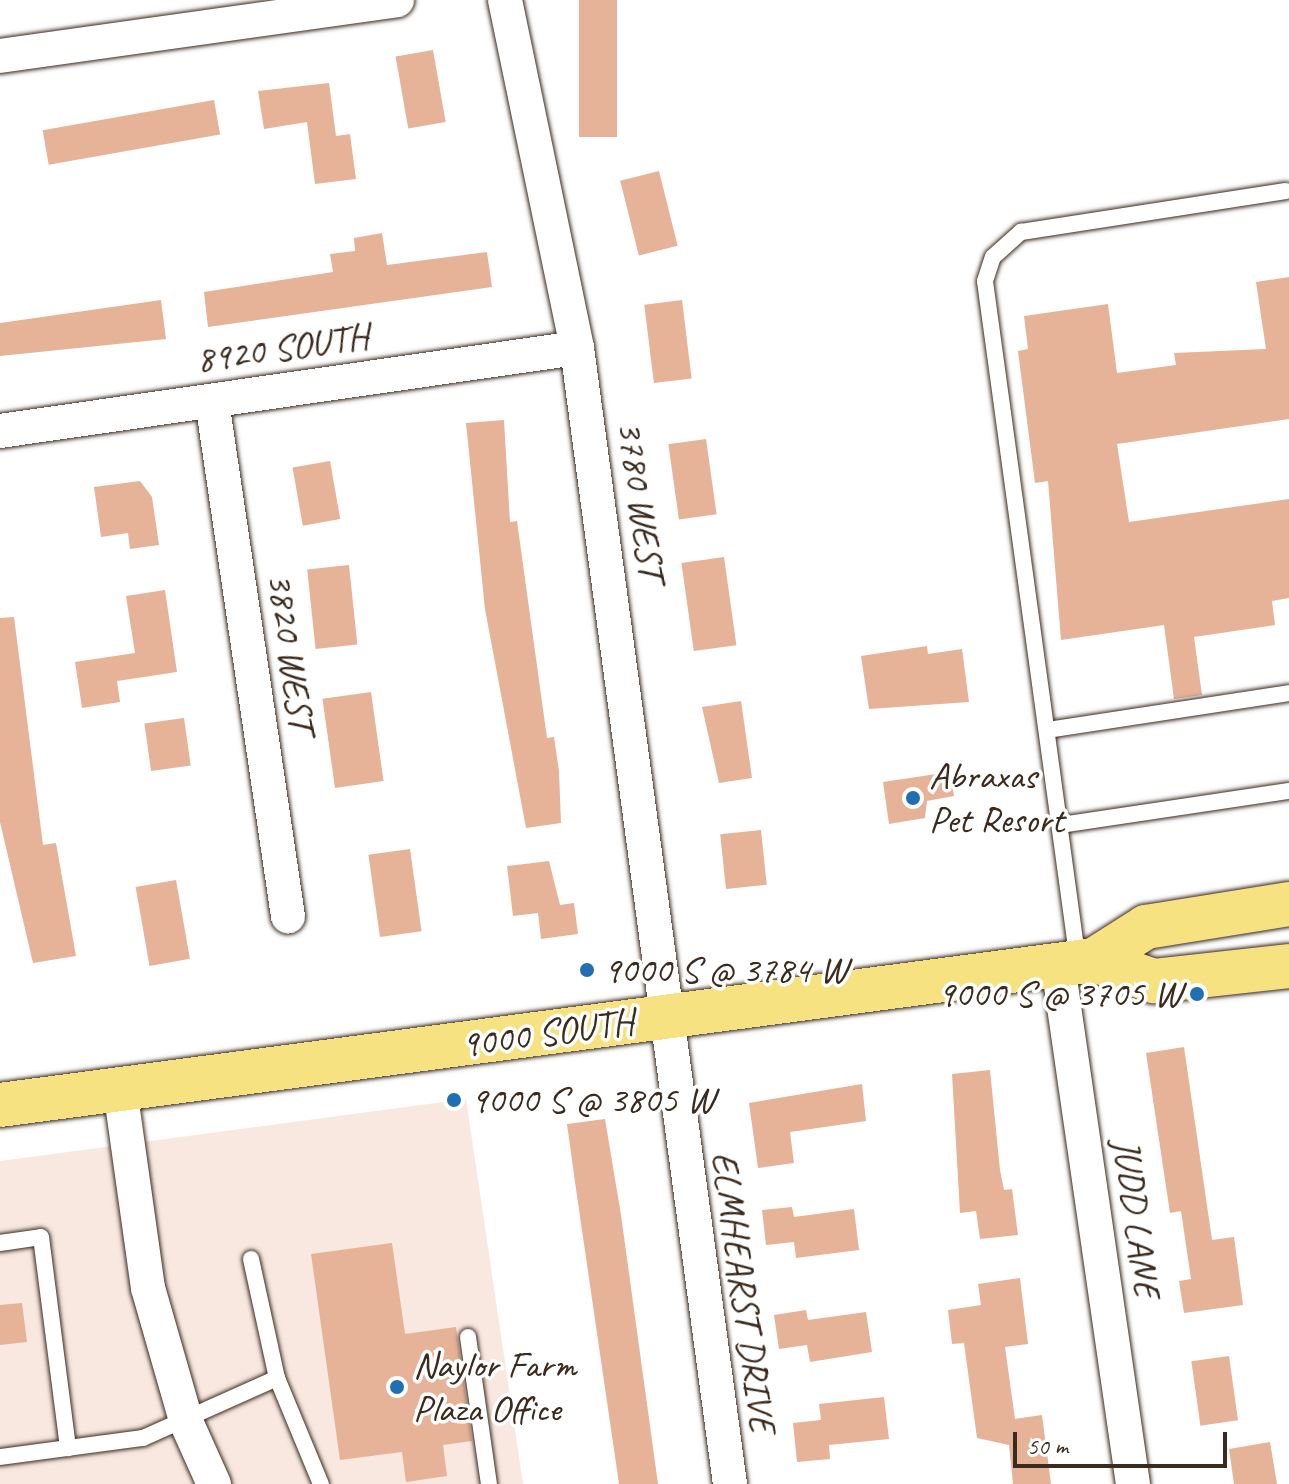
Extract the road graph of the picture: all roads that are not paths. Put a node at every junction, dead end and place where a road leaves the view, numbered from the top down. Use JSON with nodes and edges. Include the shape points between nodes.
{"nodes":[{"id":1,"x":397,"y":0,"type":"edge"},
{"id":2,"x":505,"y":0,"type":"edge"},
{"id":3,"x":0,"y":56,"type":"edge"},
{"id":4,"x":1286,"y":191,"type":"dead end"},
{"id":5,"x":577,"y":348,"type":"junction"},
{"id":6,"x":212,"y":401,"type":"junction"},
{"id":7,"x":0,"y":431,"type":"edge"},
{"id":8,"x":1289,"y":693,"type":"edge"},
{"id":9,"x":1048,"y":730,"type":"junction"},
{"id":10,"x":1289,"y":791,"type":"edge"},
{"id":11,"x":1061,"y":825,"type":"junction"},
{"id":12,"x":1289,"y":904,"type":"edge"},
{"id":13,"x":288,"y":916,"type":"dead end"},
{"id":14,"x":1077,"y":962,"type":"junction"},
{"id":15,"x":1289,"y":966,"type":"edge"},
{"id":16,"x":666,"y":1017,"type":"junction"},
{"id":17,"x":120,"y":1089,"type":"junction"},
{"id":18,"x":0,"y":1105,"type":"edge"},
{"id":19,"x":0,"y":1243,"type":"edge"},
{"id":20,"x":251,"y":1259,"type":"dead end"},
{"id":21,"x":468,"y":1337,"type":"dead end"},
{"id":22,"x":277,"y":1378,"type":"junction"},
{"id":23,"x":187,"y":1424,"type":"junction"},
{"id":24,"x":68,"y":1448,"type":"junction"},
{"id":25,"x":0,"y":1457,"type":"edge"},
{"id":26,"x":214,"y":1484,"type":"edge"},
{"id":27,"x":321,"y":1484,"type":"edge"},
{"id":28,"x":489,"y":1484,"type":"edge"},
{"id":29,"x":730,"y":1484,"type":"edge"},
{"id":30,"x":1133,"y":1484,"type":"edge"}],
"edges":[{"from":1,"to":3,"type":"street"},
{"from":2,"to":5,"type":"street","name":"3780 WEST"},
{"from":4,"to":9,"type":"lane","via":[[1021,232],[993,257],[985,281]]},
{"from":5,"to":6,"type":"street","name":"8920 SOUTH"},
{"from":5,"to":16,"type":"street","name":"3780 WEST"},
{"from":6,"to":7,"type":"street","name":"8920 SOUTH"},
{"from":6,"to":13,"type":"street","name":"3820 WEST"},
{"from":8,"to":9,"type":"lane"},
{"from":9,"to":11,"type":"lane"},
{"from":10,"to":11,"type":"lane"},
{"from":11,"to":14,"type":"lane"},
{"from":12,"to":14,"type":"main road","name":"9000 SOUTH","via":[[1146,927]]},
{"from":14,"to":15,"type":"main road","name":"9000 SOUTH","via":[[1154,981]]},
{"from":14,"to":16,"type":"main road","name":"9000 SOUTH"},
{"from":14,"to":30,"type":"street","name":"JUDD LANE"},
{"from":16,"to":17,"type":"main road","name":"9000 SOUTH"},
{"from":16,"to":29,"type":"street","name":"ELMHEARST DRIVE"},
{"from":17,"to":18,"type":"main road","name":"9000 SOUTH"},
{"from":17,"to":23,"type":"street","via":[[148,1288]]},
{"from":19,"to":24,"type":"lane","via":[[41,1237]]},
{"from":20,"to":22,"type":"lane"},
{"from":21,"to":28,"type":"lane"},
{"from":22,"to":23,"type":"lane"},
{"from":22,"to":27,"type":"lane"},
{"from":23,"to":24,"type":"lane"},
{"from":23,"to":26,"type":"street"},
{"from":24,"to":25,"type":"lane"}]}
